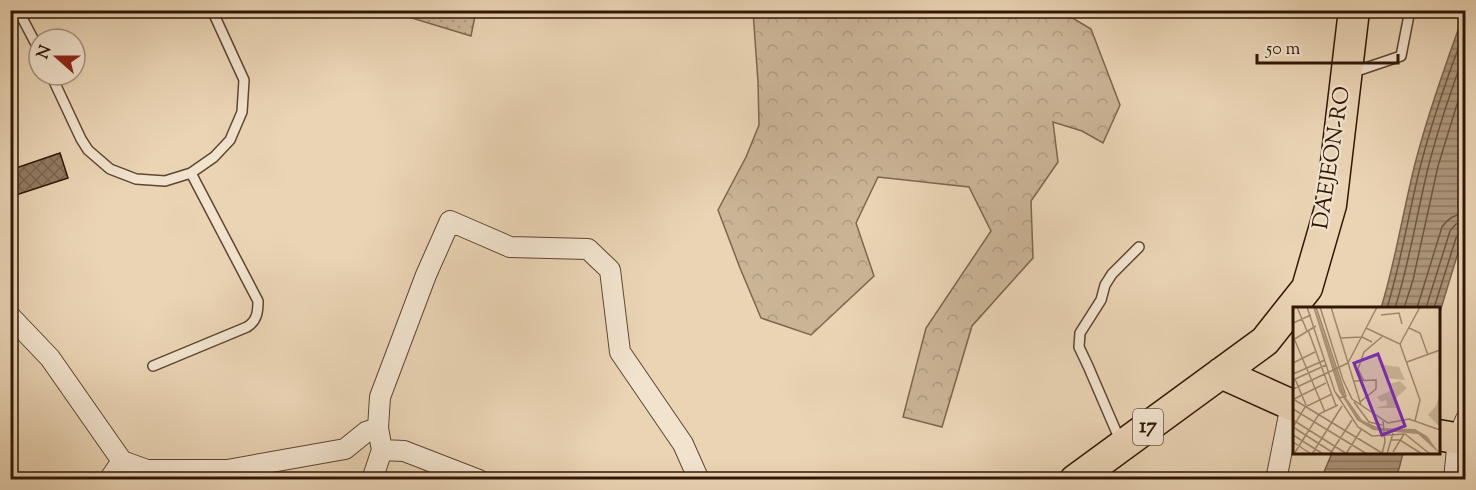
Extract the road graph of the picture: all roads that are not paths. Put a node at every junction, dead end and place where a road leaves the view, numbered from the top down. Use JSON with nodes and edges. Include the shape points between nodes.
{"nodes":[{"id":1,"x":18,"y":10,"type":"edge"},
{"id":2,"x":212,"y":10,"type":"edge"},
{"id":3,"x":1354,"y":10,"type":"edge"},
{"id":4,"x":1410,"y":10,"type":"edge"},
{"id":5,"x":27,"y":27,"type":"edge"},
{"id":6,"x":1346,"y":75,"type":"junction"},
{"id":7,"x":57,"y":87,"type":"edge"},
{"id":8,"x":191,"y":173,"type":"junction"},
{"id":9,"x":1139,"y":247,"type":"dead end"},
{"id":10,"x":10,"y":316,"type":"edge"},
{"id":11,"x":153,"y":366,"type":"dead end"},
{"id":12,"x":1221,"y":373,"type":"junction"},
{"id":13,"x":1293,"y":406,"type":"edge"},
{"id":14,"x":378,"y":428,"type":"junction"},
{"id":15,"x":1457,"y":433,"type":"edge"},
{"id":16,"x":1125,"y":444,"type":"junction"},
{"id":17,"x":382,"y":450,"type":"junction"},
{"id":18,"x":122,"y":461,"type":"junction"},
{"id":19,"x":109,"y":480,"type":"edge"},
{"id":20,"x":372,"y":480,"type":"edge"},
{"id":21,"x":479,"y":480,"type":"edge"},
{"id":22,"x":699,"y":480,"type":"edge"},
{"id":23,"x":1075,"y":480,"type":"edge"},
{"id":24,"x":1274,"y":480,"type":"edge"},
{"id":25,"x":1454,"y":480,"type":"edge"}],
"edges":[{"from":1,"to":5,"type":"lane"},
{"from":2,"to":8,"type":"lane","via":[[244,80],[242,112],[230,140]]},
{"from":3,"to":6,"type":"main road","name":"DAEJEON-RO"},
{"from":4,"to":6,"type":"lane","via":[[1401,56]]},
{"from":6,"to":12,"type":"main road","name":"DAEJEON-RO","via":[[1330,205],[1307,288],[1265,341]]},
{"from":7,"to":8,"type":"lane","via":[[88,150],[110,169],[136,179],[165,181]]},
{"from":8,"to":11,"type":"lane","via":[[258,301],[258,311],[254,323],[247,327]]},
{"from":9,"to":16,"type":"lane","via":[[1112,274],[1079,340]]},
{"from":10,"to":18,"type":"street","via":[[50,358]]},
{"from":12,"to":13,"type":"main road"},
{"from":12,"to":16,"type":"main road","name":"DAEJEON-RO","number":"17"},
{"from":13,"to":24,"type":"street"},
{"from":14,"to":17,"type":"street"},
{"from":14,"to":18,"type":"street","via":[[366,432],[345,449],[227,470],[147,470]]},
{"from":14,"to":22,"type":"street","via":[[380,397],[450,221],[510,247],[588,249],[610,270],[620,352],[683,444]]},
{"from":15,"to":25,"type":"street"},
{"from":16,"to":23,"type":"main road","name":"DAEJEON-RO","number":"17"},
{"from":17,"to":20,"type":"street"},
{"from":17,"to":21,"type":"street","via":[[404,451]]},
{"from":18,"to":19,"type":"street"}]}
